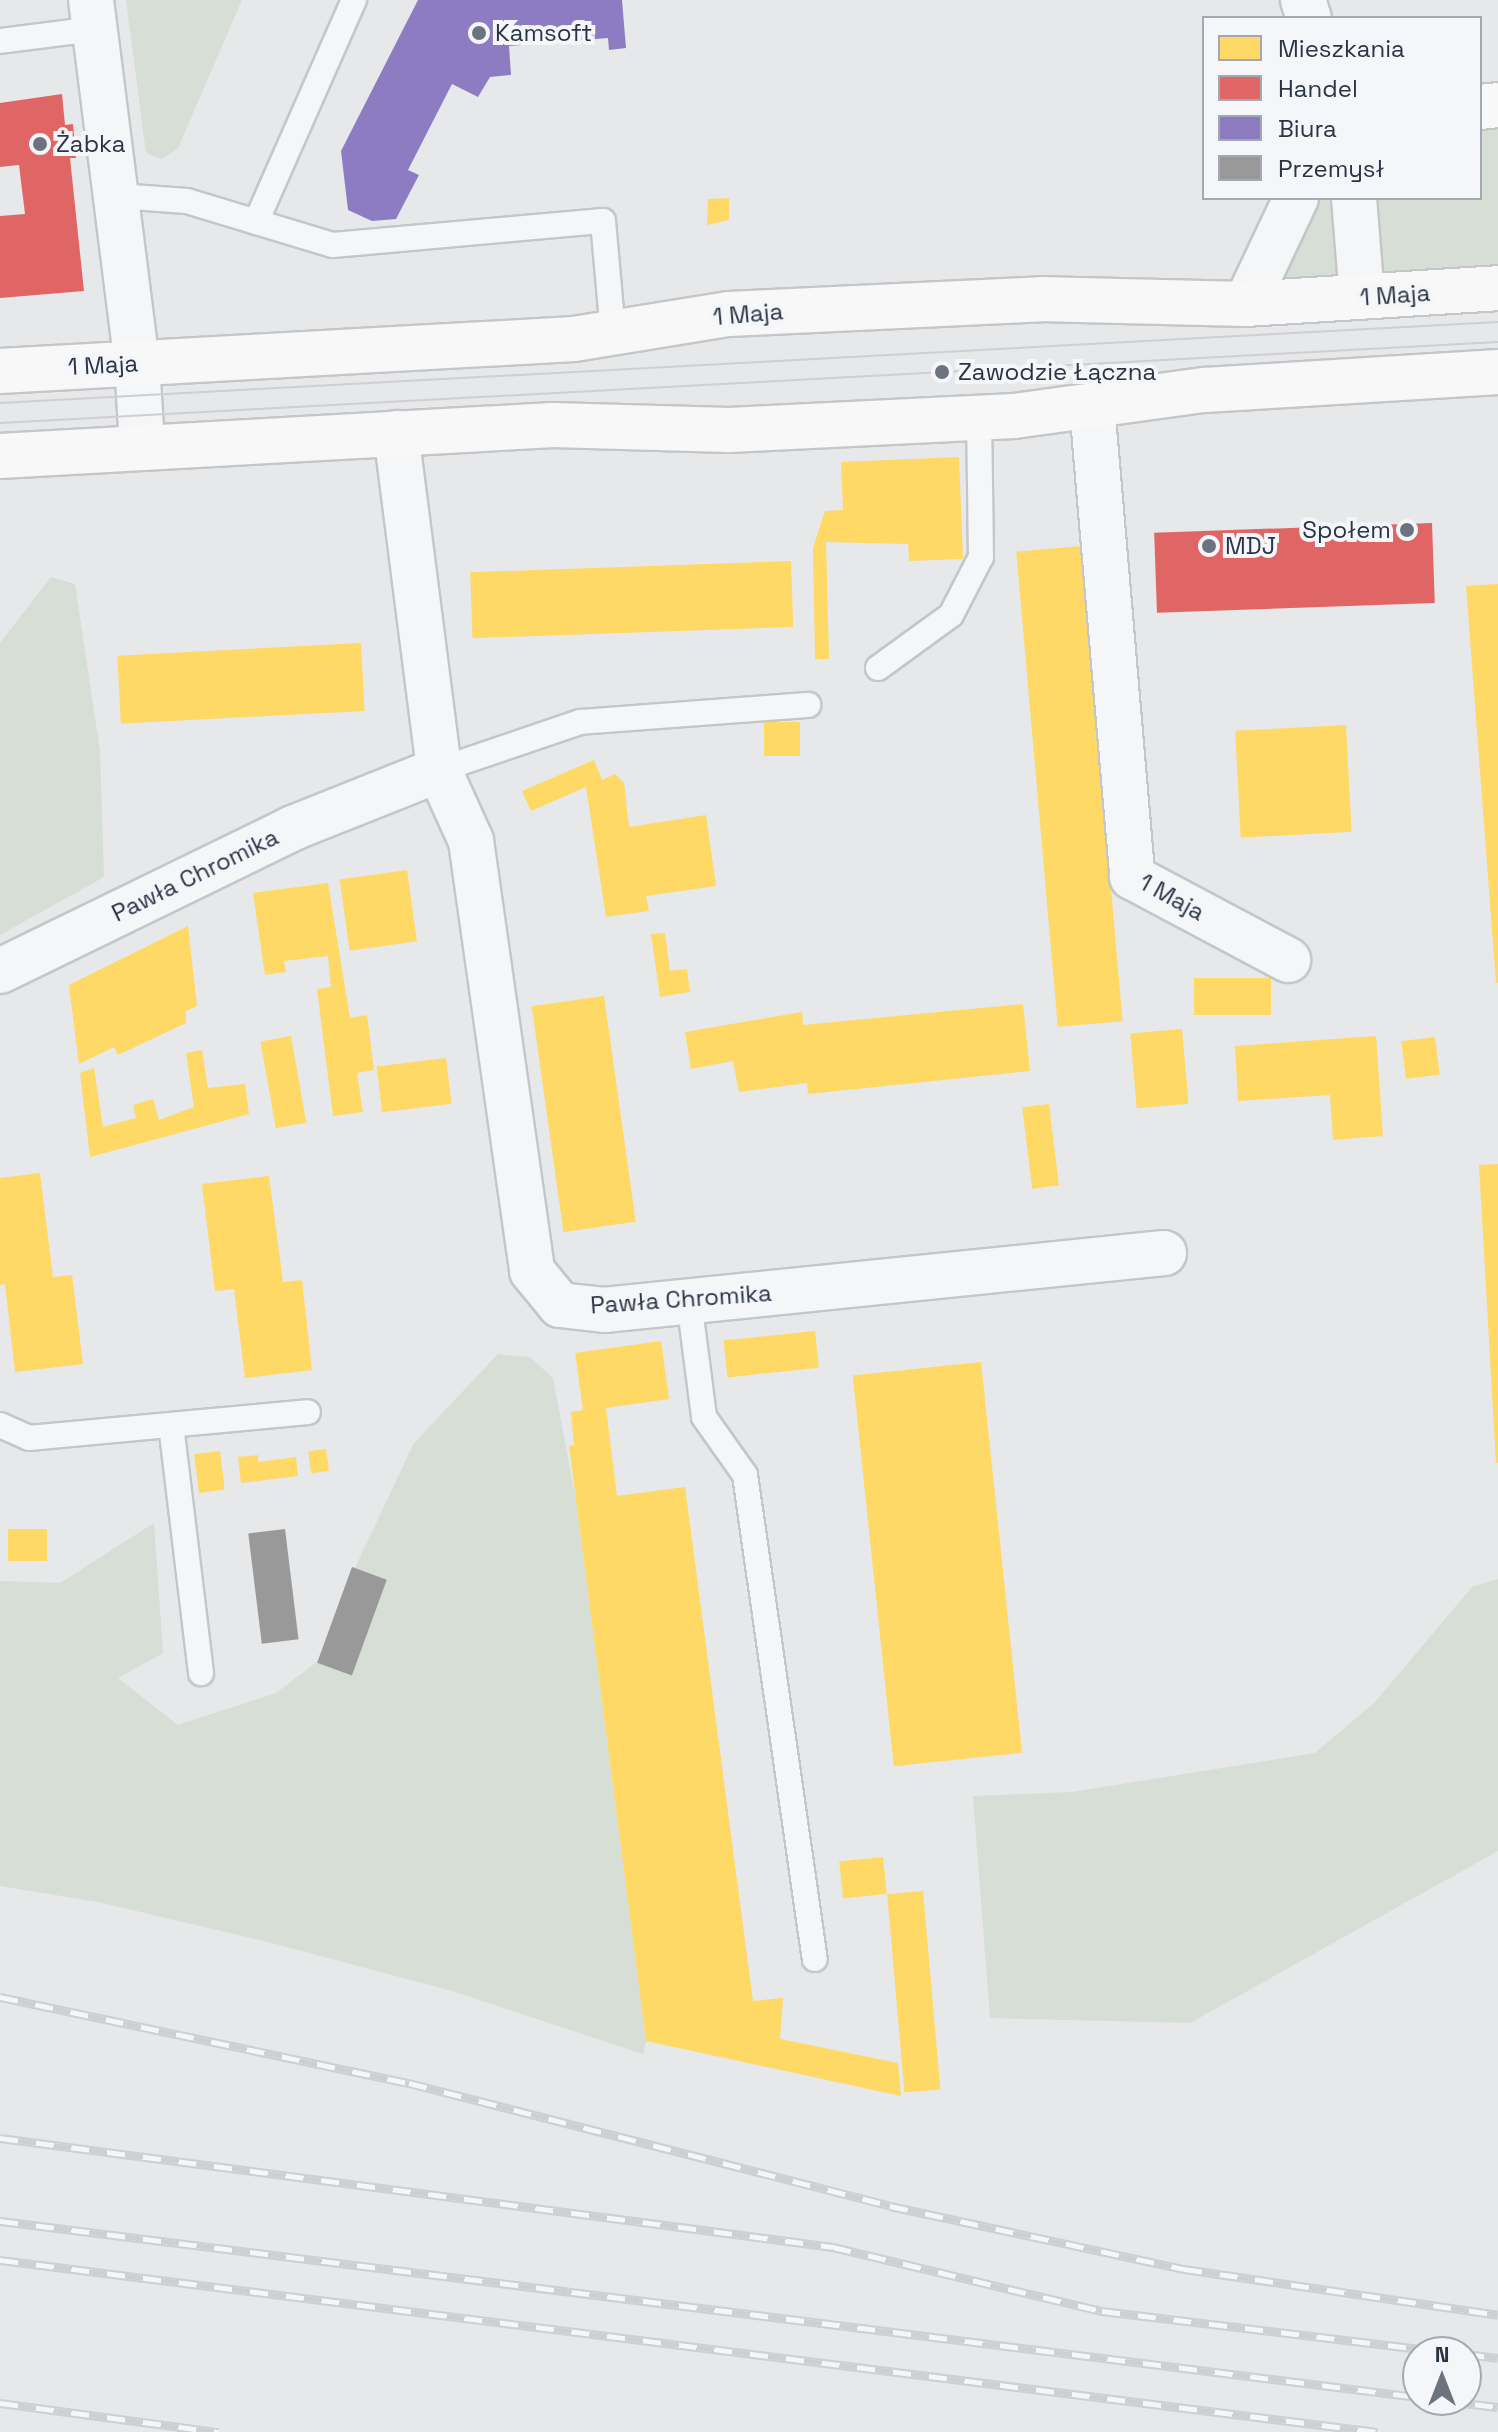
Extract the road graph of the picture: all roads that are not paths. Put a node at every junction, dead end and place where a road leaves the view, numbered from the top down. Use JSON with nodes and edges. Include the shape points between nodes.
{"nodes":[{"id":1,"x":354,"y":0,"type":"edge"},
{"id":2,"x":93,"y":15,"type":"edge"},
{"id":3,"x":0,"y":41,"type":"edge"},
{"id":4,"x":118,"y":196,"type":"junction"},
{"id":5,"x":1295,"y":200,"type":"edge"},
{"id":6,"x":1354,"y":200,"type":"edge"},
{"id":7,"x":256,"y":222,"type":"junction"},
{"id":8,"x":1498,"y":288,"type":"edge"},
{"id":9,"x":1362,"y":297,"type":"junction"},
{"id":10,"x":1246,"y":304,"type":"junction"},
{"id":11,"x":613,"y":333,"type":"junction"},
{"id":12,"x":137,"y":362,"type":"junction"},
{"id":13,"x":0,"y":371,"type":"edge"},
{"id":14,"x":1498,"y":372,"type":"edge"},
{"id":15,"x":1092,"y":406,"type":"junction"},
{"id":16,"x":979,"y":417,"type":"junction"},
{"id":17,"x":396,"y":433,"type":"junction"},
{"id":18,"x":142,"y":446,"type":"junction"},
{"id":19,"x":0,"y":456,"type":"edge"},
{"id":20,"x":878,"y":668,"type":"dead end"},
{"id":21,"x":808,"y":705,"type":"dead end"},
{"id":22,"x":439,"y":770,"type":"junction"},
{"id":23,"x":1288,"y":960,"type":"dead end"},
{"id":24,"x":0,"y":971,"type":"edge"},
{"id":25,"x":1164,"y":1253,"type":"dead end"},
{"id":26,"x":689,"y":1301,"type":"junction"},
{"id":27,"x":308,"y":1412,"type":"dead end"},
{"id":28,"x":0,"y":1425,"type":"edge"},
{"id":29,"x":171,"y":1425,"type":"junction"},
{"id":30,"x":201,"y":1673,"type":"dead end"},
{"id":31,"x":815,"y":1959,"type":"dead end"}],
"edges":[{"from":1,"to":7,"type":"lane"},
{"from":2,"to":3,"type":"lane"},
{"from":2,"to":4,"type":"street"},
{"from":4,"to":7,"type":"lane","via":[[187,201]]},
{"from":4,"to":12,"type":"street"},
{"from":5,"to":10,"type":"street"},
{"from":6,"to":9,"type":"street"},
{"from":7,"to":11,"type":"lane","via":[[333,245],[603,221]]},
{"from":8,"to":9,"type":"street","name":"1 Maja"},
{"from":9,"to":10,"type":"street","name":"1 Maja"},
{"from":10,"to":11,"type":"street","name":"1 Maja","via":[[993,301],[729,314]]},
{"from":11,"to":12,"type":"street","name":"1 Maja"},
{"from":12,"to":13,"type":"street","name":"1 Maja"},
{"from":12,"to":18,"type":"street"},
{"from":14,"to":15,"type":"street","via":[[1205,390]]},
{"from":15,"to":16,"type":"street"},
{"from":15,"to":23,"type":"street","name":"1 Maja","via":[[1132,877]]},
{"from":16,"to":17,"type":"street","via":[[729,430],[553,425]]},
{"from":16,"to":20,"type":"lane","via":[[981,557],[951,615]]},
{"from":17,"to":18,"type":"street"},
{"from":17,"to":22,"type":"street","name":"Pawła Chromika"},
{"from":18,"to":19,"type":"street"},
{"from":21,"to":22,"type":"lane","via":[[580,722]]},
{"from":22,"to":24,"type":"street","name":"Pawła Chromika","via":[[293,828]]},
{"from":22,"to":26,"type":"street","name":"Pawła Chromika","via":[[471,841],[532,1271],[560,1305],[604,1310]]},
{"from":25,"to":26,"type":"street","name":"Pawła Chromika"},
{"from":26,"to":31,"type":"lane","via":[[704,1417],[745,1475]]},
{"from":27,"to":29,"type":"lane"},
{"from":28,"to":29,"type":"lane","via":[[29,1438]]},
{"from":29,"to":30,"type":"lane"}]}
